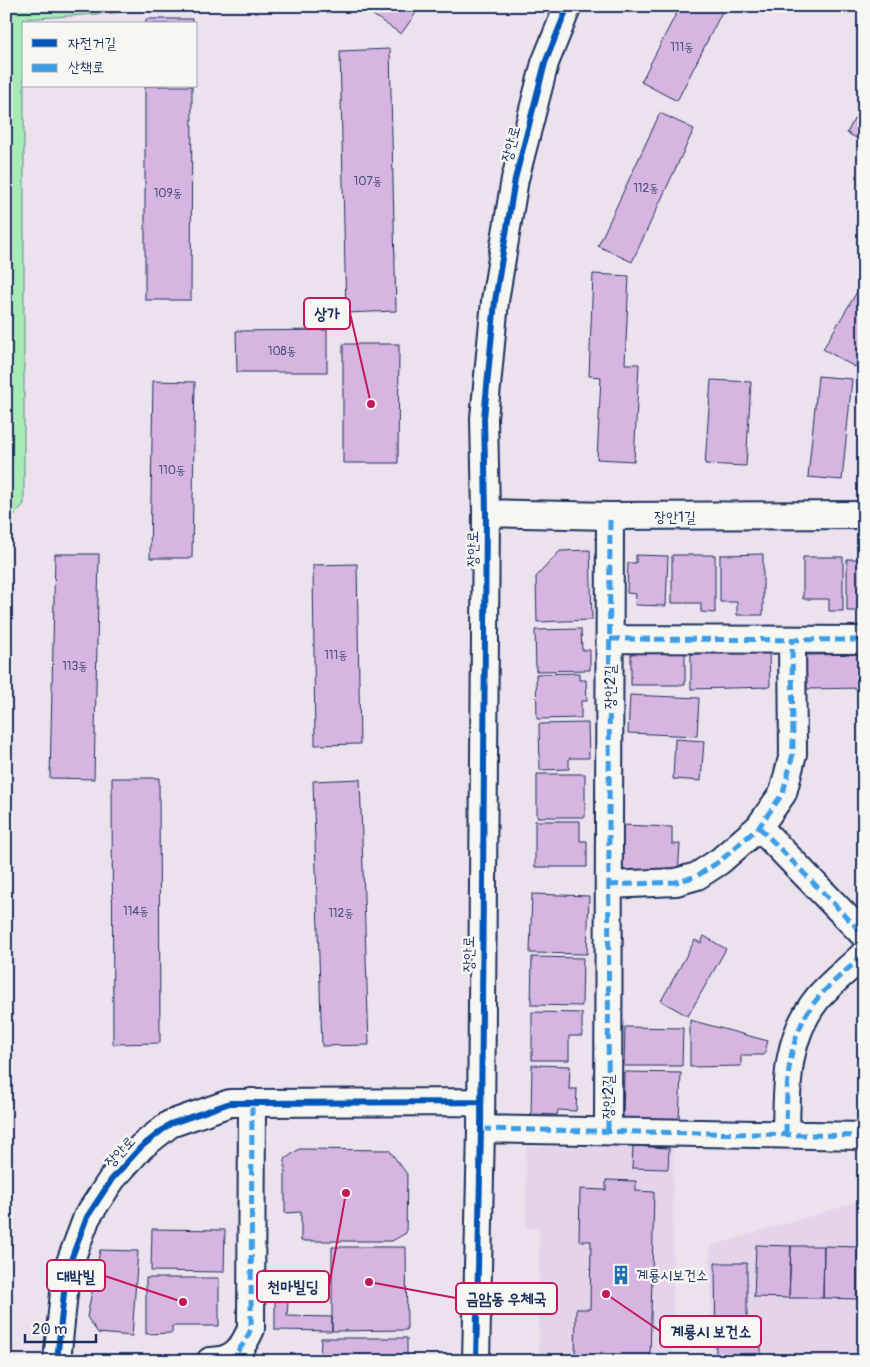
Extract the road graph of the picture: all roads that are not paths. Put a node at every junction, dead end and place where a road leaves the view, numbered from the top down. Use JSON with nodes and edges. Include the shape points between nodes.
{"nodes":[{"id":1,"x":568,"y":6,"type":"edge"},
{"id":2,"x":486,"y":513,"type":"junction"},
{"id":3,"x":864,"y":515,"type":"edge"},
{"id":4,"x":610,"y":516,"type":"junction"},
{"id":5,"x":610,"y":639,"type":"junction"},
{"id":6,"x":792,"y":640,"type":"junction"},
{"id":7,"x":864,"y":640,"type":"edge"},
{"id":8,"x":759,"y":827,"type":"junction"},
{"id":9,"x":609,"y":885,"type":"junction"},
{"id":10,"x":864,"y":935,"type":"edge"},
{"id":11,"x":864,"y":954,"type":"edge"},
{"id":12,"x":252,"y":1102,"type":"junction"},
{"id":13,"x":480,"y":1102,"type":"junction"},
{"id":14,"x":481,"y":1129,"type":"junction"},
{"id":15,"x":608,"y":1130,"type":"junction"},
{"id":16,"x":786,"y":1134,"type":"junction"},
{"id":17,"x":864,"y":1136,"type":"edge"},
{"id":18,"x":57,"y":1361,"type":"edge"},
{"id":19,"x":210,"y":1361,"type":"edge"},
{"id":20,"x":476,"y":1361,"type":"edge"}],
"edges":[{"from":1,"to":2,"type":"street","name":"장안로","via":[[545,63],[515,179],[495,301],[484,418]]},
{"from":2,"to":4,"type":"street","name":"장안1길"},
{"from":2,"to":13,"type":"street","name":"장안로"},
{"from":3,"to":4,"type":"street","name":"장안1길"},
{"from":4,"to":5,"type":"street","name":"장안2길"},
{"from":5,"to":6,"type":"street"},
{"from":5,"to":9,"type":"street","name":"장안2길"},
{"from":6,"to":7,"type":"street"},
{"from":6,"to":8,"type":"street","via":[[793,754],[783,792]]},
{"from":8,"to":9,"type":"street","via":[[697,876],[676,882]]},
{"from":8,"to":10,"type":"street"},
{"from":9,"to":15,"type":"street","name":"장안2길"},
{"from":11,"to":16,"type":"street","via":[[817,999],[797,1030],[787,1067]]},
{"from":12,"to":13,"type":"street","name":"장안로"},
{"from":12,"to":18,"type":"street","name":"장안로","via":[[230,1103],[170,1124],[141,1147],[112,1179],[87,1217],[66,1273]]},
{"from":12,"to":19,"type":"street","via":[[251,1329],[242,1349],[220,1361]]},
{"from":13,"to":14,"type":"street","name":"장안로"},
{"from":14,"to":15,"type":"street"},
{"from":14,"to":20,"type":"street","name":"장안로"},
{"from":15,"to":16,"type":"street","name":"장안2길"},
{"from":16,"to":17,"type":"street","name":"장안2길"}]}
